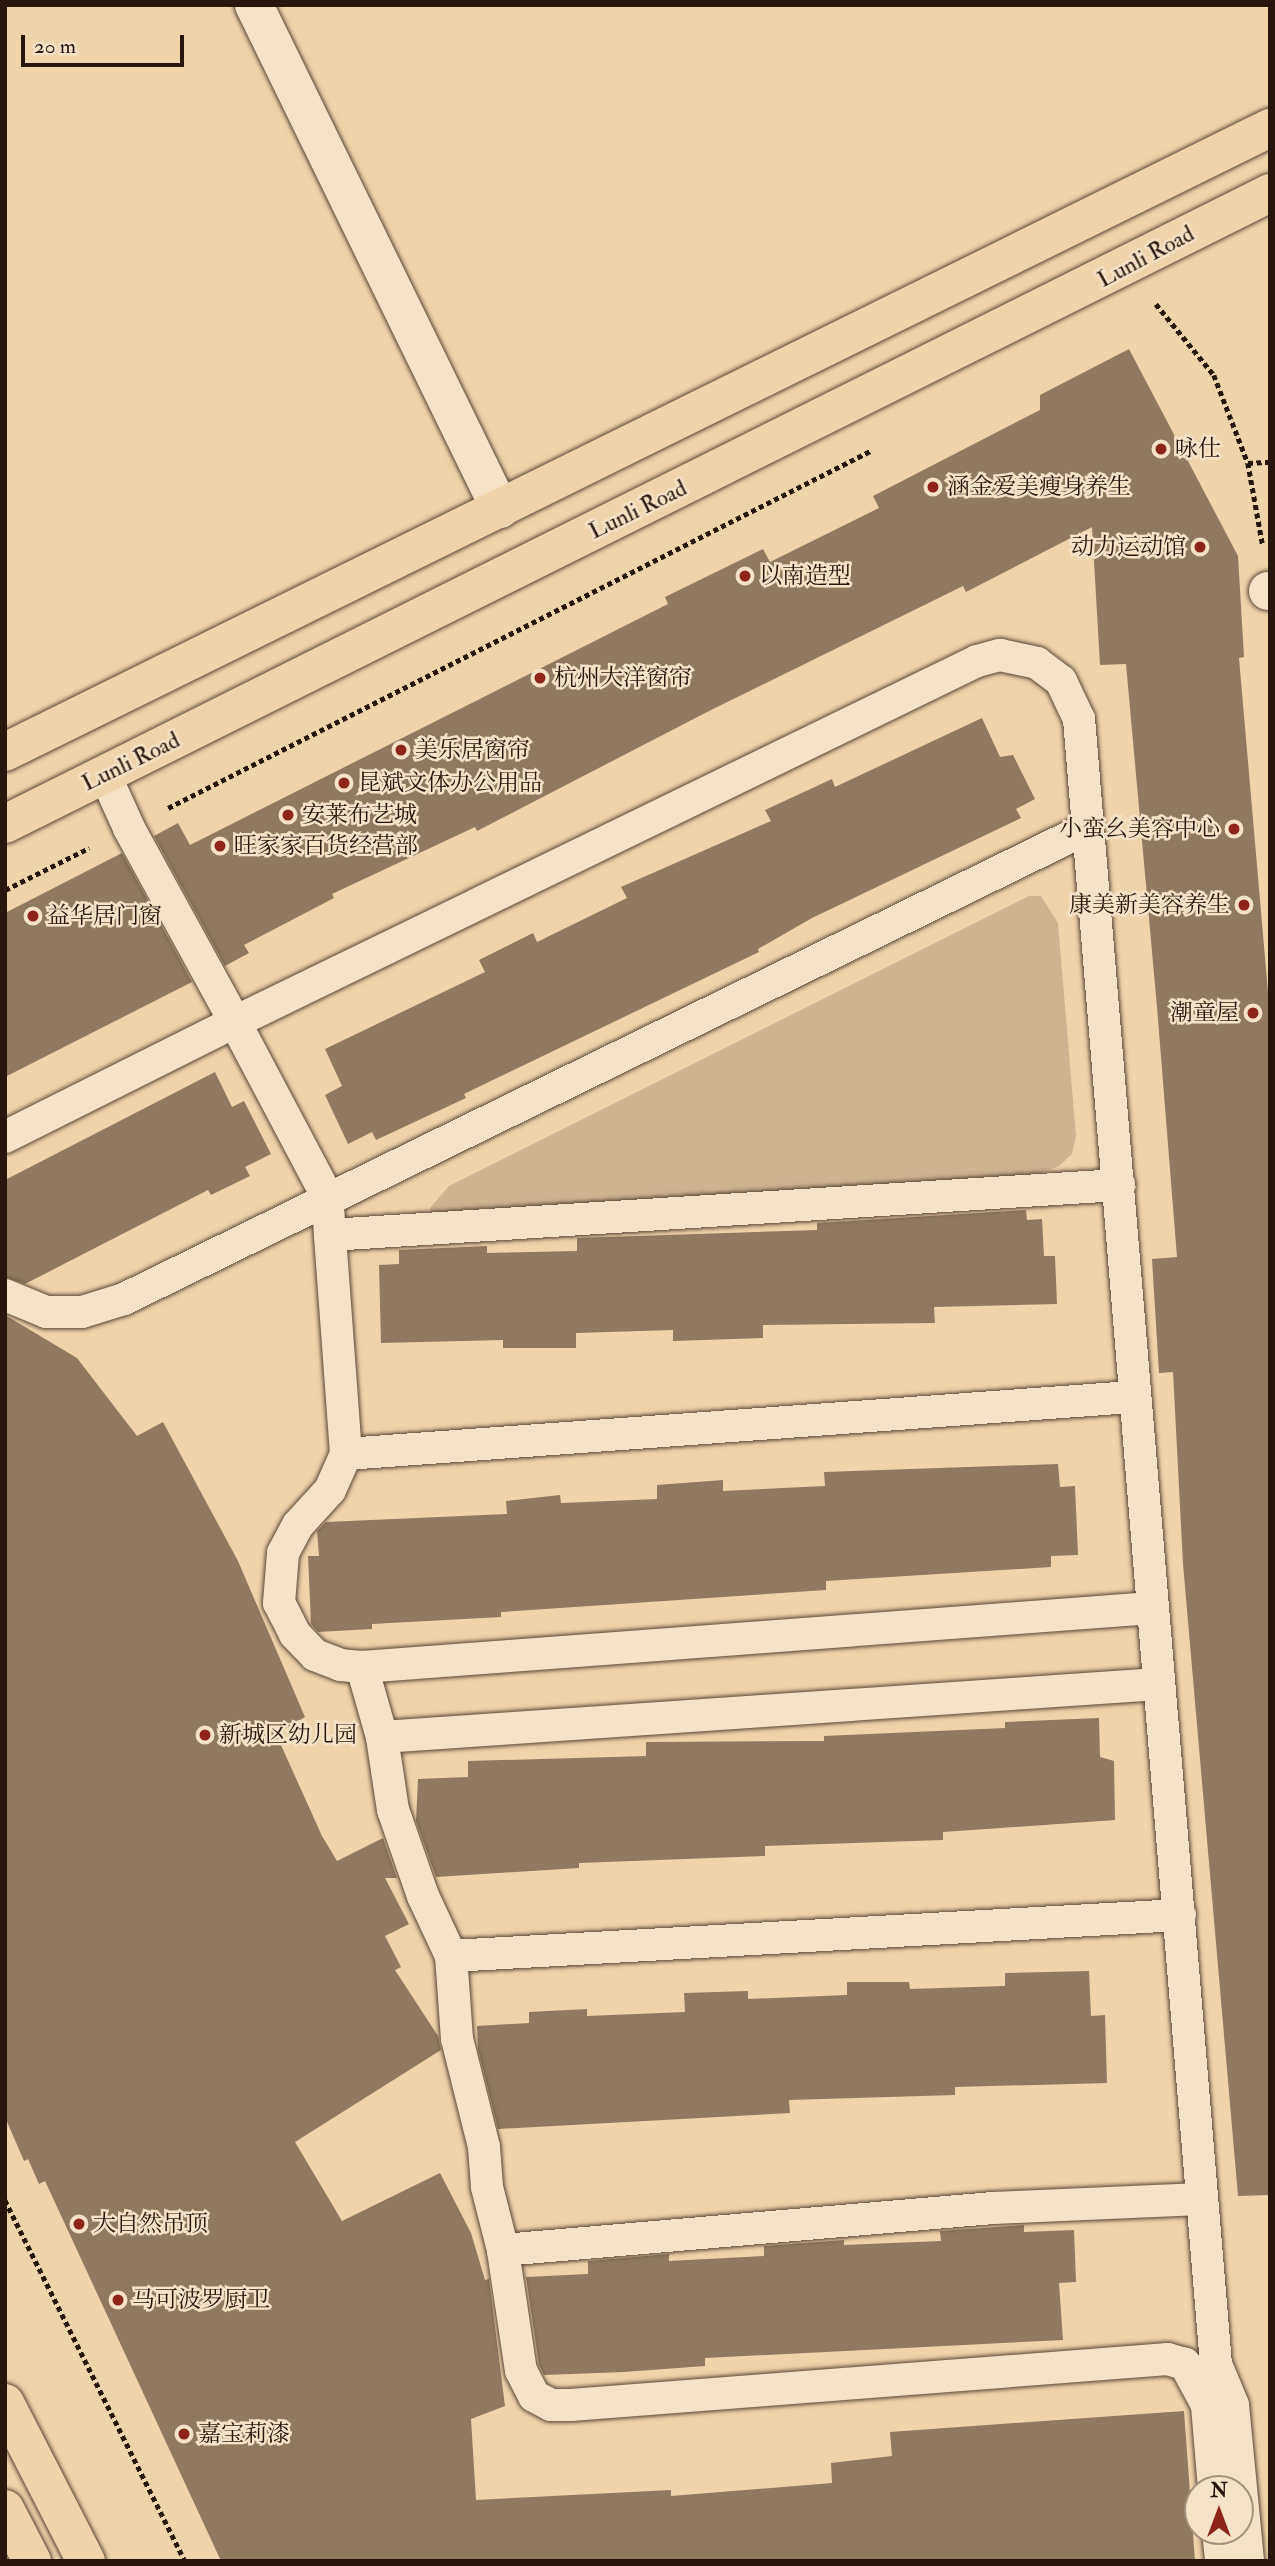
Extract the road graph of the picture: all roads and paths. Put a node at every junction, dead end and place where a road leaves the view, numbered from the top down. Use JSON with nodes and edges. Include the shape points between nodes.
{"nodes":[{"id":1,"x":254,"y":5,"type":"edge"},
{"id":2,"x":1270,"y":128,"type":"edge"},
{"id":3,"x":1270,"y":193,"type":"edge"},
{"id":4,"x":1166,"y":297,"type":"dead end"},
{"id":5,"x":1155,"y":303,"type":"junction"},
{"id":6,"x":1145,"y":308,"type":"dead end"},
{"id":7,"x":882,"y":444,"type":"dead end"},
{"id":8,"x":1270,"y":462,"type":"edge"},
{"id":9,"x":1248,"y":463,"type":"junction"},
{"id":10,"x":500,"y":509,"type":"junction"},
{"id":11,"x":1269,"y":591,"type":"edge"},
{"id":12,"x":5,"y":752,"type":"edge"},
{"id":13,"x":106,"y":775,"type":"junction"},
{"id":14,"x":5,"y":824,"type":"edge"},
{"id":15,"x":129,"y":828,"type":"junction"},
{"id":16,"x":1088,"y":828,"type":"junction"},
{"id":17,"x":5,"y":890,"type":"edge"},
{"id":18,"x":235,"y":1022,"type":"junction"},
{"id":19,"x":5,"y":1137,"type":"edge"},
{"id":20,"x":1119,"y":1185,"type":"junction"},
{"id":21,"x":327,"y":1196,"type":"junction"},
{"id":22,"x":330,"y":1235,"type":"junction"},
{"id":23,"x":5,"y":1295,"type":"edge"},
{"id":24,"x":1132,"y":1397,"type":"junction"},
{"id":25,"x":346,"y":1454,"type":"junction"},
{"id":26,"x":1152,"y":1608,"type":"junction"},
{"id":27,"x":362,"y":1667,"type":"junction"},
{"id":28,"x":1158,"y":1684,"type":"junction"},
{"id":29,"x":382,"y":1737,"type":"junction"},
{"id":30,"x":1180,"y":1914,"type":"junction"},
{"id":31,"x":450,"y":1956,"type":"junction"},
{"id":32,"x":1202,"y":2199,"type":"junction"},
{"id":33,"x":5,"y":2200,"type":"edge"},
{"id":34,"x":503,"y":2250,"type":"junction"},
{"id":35,"x":5,"y":2403,"type":"edge"},
{"id":36,"x":1213,"y":2475,"type":"edge"},
{"id":37,"x":5,"y":2509,"type":"edge"},
{"id":38,"x":32,"y":2561,"type":"edge"},
{"id":39,"x":86,"y":2561,"type":"edge"},
{"id":40,"x":185,"y":2561,"type":"edge"},
{"id":41,"x":1248,"y":2561,"type":"edge"}],
"edges":[{"from":1,"to":10,"type":"street"},
{"from":2,"to":10,"type":"main road"},
{"from":3,"to":13,"type":"main road","name":"Lunli Road"},
{"from":4,"to":5,"type":"path"},
{"from":5,"to":6,"type":"path"},
{"from":5,"to":9,"type":"path","via":[[1214,375]]},
{"from":7,"to":15,"type":"path"},
{"from":8,"to":9,"type":"path"},
{"from":9,"to":11,"type":"path"},
{"from":10,"to":12,"type":"main road"},
{"from":13,"to":14,"type":"main road","name":"Lunli Road"},
{"from":13,"to":15,"type":"lane"},
{"from":15,"to":17,"type":"path"},
{"from":15,"to":18,"type":"lane"},
{"from":16,"to":18,"type":"lane","via":[[1079,719],[1061,681],[1037,663],[1000,654],[977,661]]},
{"from":16,"to":20,"type":"lane"},
{"from":16,"to":21,"type":"lane"},
{"from":18,"to":19,"type":"lane"},
{"from":18,"to":21,"type":"lane"},
{"from":20,"to":22,"type":"lane"},
{"from":20,"to":24,"type":"lane"},
{"from":21,"to":22,"type":"lane"},
{"from":21,"to":23,"type":"lane","via":[[124,1300],[82,1312],[46,1312]]},
{"from":22,"to":25,"type":"lane"},
{"from":24,"to":25,"type":"lane"},
{"from":24,"to":26,"type":"lane"},
{"from":25,"to":27,"type":"lane","via":[[330,1490],[298,1525],[283,1553],[279,1603],[295,1634],[315,1656]]},
{"from":26,"to":27,"type":"lane"},
{"from":26,"to":28,"type":"lane"},
{"from":27,"to":29,"type":"lane"},
{"from":28,"to":29,"type":"lane"},
{"from":28,"to":30,"type":"lane"},
{"from":29,"to":31,"type":"lane","via":[[397,1821]]},
{"from":30,"to":31,"type":"lane"},
{"from":30,"to":32,"type":"lane"},
{"from":31,"to":34,"type":"lane","via":[[457,2039]]},
{"from":32,"to":34,"type":"lane","via":[[992,2208]]},
{"from":32,"to":41,"type":"lane","via":[[1216,2364],[1233,2404]]},
{"from":33,"to":40,"type":"path"},
{"from":34,"to":36,"type":"lane","via":[[521,2371],[534,2396],[551,2404],[1168,2359],[1185,2364],[1207,2406]]},
{"from":35,"to":39,"type":"main road"},
{"from":37,"to":38,"type":"main road"}]}
